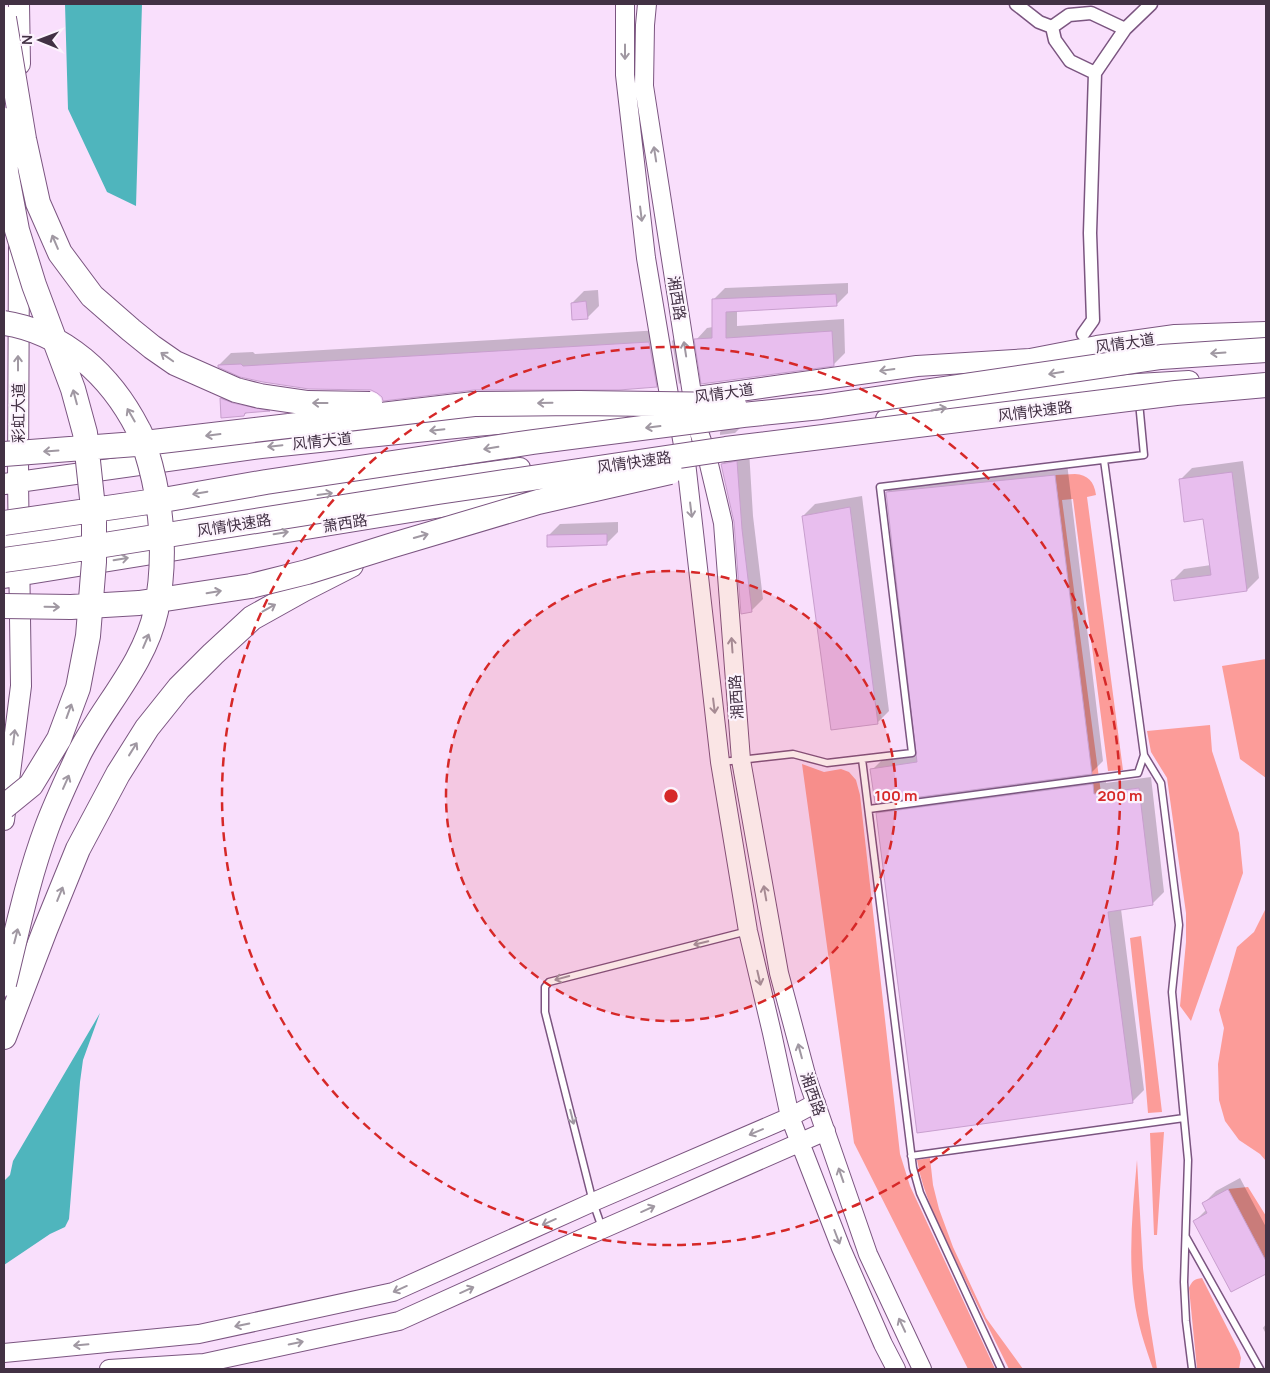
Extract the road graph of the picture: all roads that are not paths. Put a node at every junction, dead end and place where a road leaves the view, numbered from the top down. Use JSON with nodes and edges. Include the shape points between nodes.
{"nodes":[{"id":1,"x":625,"y":4,"type":"edge"},
{"id":2,"x":647,"y":4,"type":"edge"},
{"id":3,"x":1016,"y":4,"type":"edge"},
{"id":4,"x":1151,"y":4,"type":"edge"},
{"id":5,"x":14,"y":9,"type":"edge"},
{"id":6,"x":1052,"y":27,"type":"junction"},
{"id":7,"x":1126,"y":29,"type":"junction"},
{"id":8,"x":1095,"y":73,"type":"junction"},
{"id":9,"x":4,"y":120,"type":"edge"},
{"id":10,"x":4,"y":323,"type":"edge"},
{"id":11,"x":1266,"y":332,"type":"edge"},
{"id":12,"x":1083,"y":334,"type":"dead end"},
{"id":13,"x":1266,"y":350,"type":"edge"},
{"id":14,"x":1030,"y":359,"type":"junction"},
{"id":15,"x":1266,"y":377,"type":"edge"},
{"id":16,"x":1138,"y":384,"type":"junction"},
{"id":17,"x":1266,"y":385,"type":"edge"},
{"id":18,"x":693,"y":397,"type":"junction"},
{"id":19,"x":670,"y":401,"type":"junction"},
{"id":20,"x":474,"y":404,"type":"junction"},
{"id":21,"x":821,"y":407,"type":"junction"},
{"id":22,"x":974,"y":419,"type":"junction"},
{"id":23,"x":688,"y":427,"type":"junction"},
{"id":24,"x":4,"y":454,"type":"edge"},
{"id":25,"x":706,"y":456,"type":"junction"},
{"id":26,"x":1104,"y":460,"type":"junction"},
{"id":27,"x":686,"y":462,"type":"junction"},
{"id":28,"x":11,"y":482,"type":"edge"},
{"id":29,"x":257,"y":504,"type":"junction"},
{"id":30,"x":349,"y":522,"type":"junction"},
{"id":31,"x":9,"y":533,"type":"edge"},
{"id":32,"x":390,"y":546,"type":"junction"},
{"id":33,"x":9,"y":571,"type":"edge"},
{"id":34,"x":4,"y":606,"type":"edge"},
{"id":35,"x":1144,"y":755,"type":"junction"},
{"id":36,"x":862,"y":759,"type":"junction"},
{"id":37,"x":741,"y":760,"type":"junction"},
{"id":38,"x":720,"y":762,"type":"junction"},
{"id":39,"x":4,"y":807,"type":"edge"},
{"id":40,"x":868,"y":809,"type":"junction"},
{"id":41,"x":4,"y":820,"type":"edge"},
{"id":42,"x":748,"y":931,"type":"junction"},
{"id":43,"x":4,"y":984,"type":"edge"},
{"id":44,"x":4,"y":1037,"type":"edge"},
{"id":45,"x":816,"y":1103,"type":"junction"},
{"id":46,"x":790,"y":1117,"type":"junction"},
{"id":47,"x":1184,"y":1118,"type":"junction"},
{"id":48,"x":826,"y":1131,"type":"junction"},
{"id":49,"x":800,"y":1143,"type":"junction"},
{"id":50,"x":911,"y":1156,"type":"junction"},
{"id":51,"x":593,"y":1202,"type":"junction"},
{"id":52,"x":603,"y":1229,"type":"junction"},
{"id":53,"x":1185,"y":1236,"type":"junction"},
{"id":54,"x":4,"y":1353,"type":"edge"},
{"id":55,"x":109,"y":1369,"type":"edge"},
{"id":56,"x":896,"y":1369,"type":"edge"},
{"id":57,"x":922,"y":1369,"type":"edge"},
{"id":58,"x":1001,"y":1369,"type":"edge"},
{"id":59,"x":1192,"y":1369,"type":"edge"},
{"id":60,"x":1260,"y":1369,"type":"edge"}],
"edges":[{"from":1,"to":19,"type":"street","name":"湘西路","one_way":true,"via":[[625,76],[646,258]]},
{"from":18,"to":2,"type":"street","name":"湘西路","one_way":true,"via":[[644,86]]},
{"from":3,"to":6,"type":"street","via":[[1039,22]]},
{"from":4,"to":7,"type":"street"},
{"from":20,"to":5,"type":"highway","one_way":true,"bridge":true,"via":[[308,404],[260,396],[236,390],[175,363],[131,330],[92,296],[60,254],[38,203],[24,139]]},
{"from":28,"to":5,"type":"main road","name":"彩虹大道","one_way":true},
{"from":6,"to":7,"type":"street","via":[[1069,16],[1091,14]]},
{"from":6,"to":8,"type":"street","via":[[1055,40],[1070,61]]},
{"from":7,"to":8,"type":"street"},
{"from":8,"to":12,"type":"street","via":[[1090,233],[1093,320]]},
{"from":39,"to":9,"type":"highway","one_way":true,"bridge":true,"via":[[31,785],[59,739],[78,688],[88,636],[94,562],[94,517],[85,433],[73,389],[34,286],[17,230],[6,172]]},
{"from":43,"to":10,"type":"highway","one_way":true,"bridge":true,"via":[[47,828],[79,755],[148,638],[156,610],[161,536],[151,466],[139,430],[122,400],[75,352],[41,333]]},
{"from":11,"to":14,"type":"main road","name":"风情大道","via":[[1175,336]]},
{"from":13,"to":21,"type":"highway","one_way":true,"bridge":true,"via":[[1161,357]]},
{"from":14,"to":18,"type":"main road","name":"风情大道","one_way":true,"via":[[917,366]]},
{"from":14,"to":23,"type":"main road","via":[[926,389],[796,413]]},
{"from":15,"to":16,"type":"main road"},
{"from":25,"to":16,"type":"main road","one_way":true,"via":[[999,397]]},
{"from":16,"to":26,"type":"lane","via":[[1144,456]]},
{"from":17,"to":22,"type":"highway","name":"风情快速路","bridge":true},
{"from":18,"to":19,"type":"main road","name":"风情大道"},
{"from":18,"to":23,"type":"street","name":"湘西路"},
{"from":19,"to":23,"type":"street","name":"湘西路"},
{"from":19,"to":28,"type":"main road","name":"风情大道","one_way":true,"bridge":true,"via":[[593,416],[261,448]]},
{"from":21,"to":20,"type":"highway","one_way":true,"bridge":true,"via":[[579,402]]},
{"from":20,"to":24,"type":"highway","one_way":true,"bridge":true,"via":[[136,444]]},
{"from":21,"to":31,"type":"highway","one_way":true,"bridge":true,"via":[[533,442],[275,481],[123,506]]},
{"from":32,"to":22,"type":"highway","one_way":true,"bridge":true,"via":[[538,502],[629,480]]},
{"from":22,"to":33,"type":"highway","name":"风情快速路","bridge":true,"via":[[726,449],[54,553]]},
{"from":23,"to":25,"type":"street","name":"湘西路"},
{"from":23,"to":27,"type":"street","name":"湘西路"},
{"from":25,"to":27,"type":"main road"},
{"from":37,"to":25,"type":"street","name":"湘西路","one_way":true,"via":[[722,523]]},
{"from":26,"to":35,"type":"lane"},
{"from":26,"to":36,"type":"lane","via":[[880,487],[912,753]]},
{"from":29,"to":27,"type":"main road","one_way":true,"via":[[598,458]]},
{"from":27,"to":30,"type":"main road","name":"萧西路","via":[[578,485]]},
{"from":27,"to":38,"type":"street","name":"湘西路","one_way":true},
{"from":28,"to":31,"type":"main road","name":"彩虹大道"},
{"from":29,"to":30,"type":"main road"},
{"from":29,"to":31,"type":"main road","bridge":true,"via":[[75,529]]},
{"from":33,"to":30,"type":"main road","name":"萧西路","one_way":true},
{"from":31,"to":33,"type":"main road","name":"彩虹大道"},
{"from":34,"to":32,"type":"highway","one_way":true,"bridge":true,"via":[[139,603],[251,586]]},
{"from":44,"to":32,"type":"highway","one_way":true,"bridge":true,"via":[[78,849],[147,728],[179,688],[252,618]]},
{"from":41,"to":33,"type":"main road","name":"彩虹大道","one_way":true,"via":[[20,686]]},
{"from":35,"to":40,"type":"lane","via":[[1138,773]]},
{"from":35,"to":47,"type":"lane","via":[[1161,783],[1179,925],[1172,992]]},
{"from":36,"to":37,"type":"lane","via":[[827,763],[792,754]]},
{"from":36,"to":40,"type":"lane"},
{"from":37,"to":38,"type":"lane"},
{"from":45,"to":37,"type":"street","name":"湘西路","one_way":true,"via":[[779,973]]},
{"from":38,"to":42,"type":"street","name":"湘西路"},
{"from":40,"to":50,"type":"lane"},
{"from":42,"to":46,"type":"street","name":"湘西路","one_way":true},
{"from":42,"to":51,"type":"lane","one_way":true,"via":[[558,979],[545,987],[545,1012]]},
{"from":45,"to":46,"type":"street"},
{"from":45,"to":48,"type":"street","name":"湘西路"},
{"from":46,"to":49,"type":"street","name":"湘西路"},
{"from":46,"to":51,"type":"street","one_way":true},
{"from":47,"to":50,"type":"lane"},
{"from":47,"to":53,"type":"lane","via":[[1188,1160]]},
{"from":48,"to":49,"type":"street"},
{"from":57,"to":48,"type":"street","name":"湘西路","one_way":true,"via":[[868,1254]]},
{"from":52,"to":49,"type":"street","one_way":true},
{"from":49,"to":56,"type":"street","name":"湘西路","one_way":true,"via":[[841,1248]]},
{"from":50,"to":58,"type":"lane","via":[[920,1194]]},
{"from":51,"to":52,"type":"lane"},
{"from":51,"to":54,"type":"street","one_way":true,"via":[[393,1292],[199,1334]]},
{"from":55,"to":52,"type":"street","one_way":true,"via":[[204,1363],[398,1321]]},
{"from":53,"to":59,"type":"lane","via":[[1186,1321]]},
{"from":53,"to":60,"type":"lane"}]}
